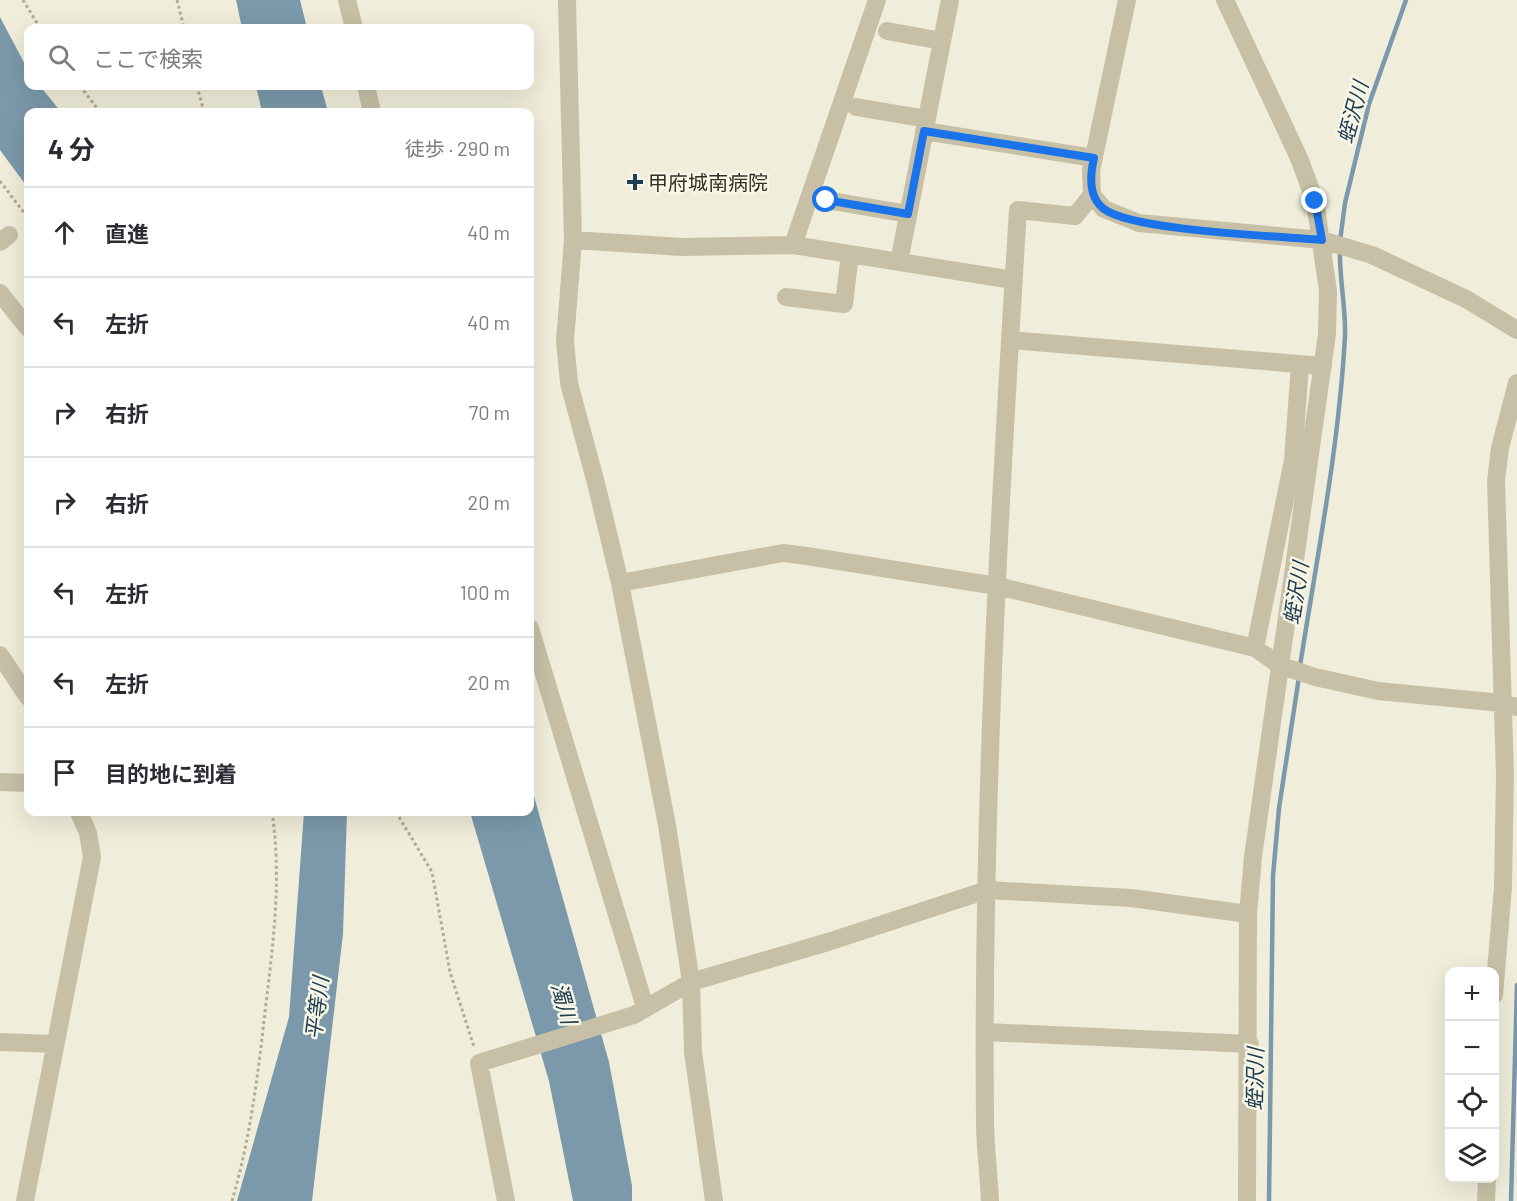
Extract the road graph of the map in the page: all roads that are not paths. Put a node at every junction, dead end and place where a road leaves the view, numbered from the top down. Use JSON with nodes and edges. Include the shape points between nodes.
{"nodes":[{"id":1,"x":347,"y":0,"type":"edge"},
{"id":2,"x":567,"y":0,"type":"edge"},
{"id":3,"x":877,"y":0,"type":"edge"},
{"id":4,"x":950,"y":0,"type":"edge"},
{"id":5,"x":1127,"y":0,"type":"edge"},
{"id":6,"x":1225,"y":0,"type":"edge"},
{"id":7,"x":353,"y":24,"type":"edge"},
{"id":8,"x":887,"y":31,"type":"dead end"},
{"id":9,"x":942,"y":41,"type":"junction"},
{"id":10,"x":367,"y":90,"type":"edge"},
{"id":11,"x":856,"y":107,"type":"dead end"},
{"id":12,"x":371,"y":108,"type":"edge"},
{"id":13,"x":925,"y":125,"type":"junction"},
{"id":14,"x":1094,"y":158,"type":"junction"},
{"id":15,"x":1092,"y":195,"type":"junction"},
{"id":16,"x":826,"y":200,"type":"dead end"},
{"id":17,"x":908,"y":214,"type":"junction"},
{"id":18,"x":573,"y":240,"type":"junction"},
{"id":19,"x":1334,"y":244,"type":"junction"},
{"id":20,"x":793,"y":245,"type":"junction"},
{"id":21,"x":850,"y":254,"type":"junction"},
{"id":22,"x":899,"y":262,"type":"junction"},
{"id":23,"x":1013,"y":280,"type":"junction"},
{"id":24,"x":0,"y":293,"type":"edge"},
{"id":25,"x":786,"y":297,"type":"dead end"},
{"id":26,"x":24,"y":323,"type":"edge"},
{"id":27,"x":1517,"y":330,"type":"edge"},
{"id":28,"x":1010,"y":340,"type":"junction"},
{"id":29,"x":1300,"y":364,"type":"junction"},
{"id":30,"x":1323,"y":366,"type":"junction"},
{"id":31,"x":1517,"y":383,"type":"edge"},
{"id":32,"x":1303,"y":438,"type":"junction"},
{"id":33,"x":620,"y":584,"type":"junction"},
{"id":34,"x":997,"y":586,"type":"junction"},
{"id":35,"x":534,"y":642,"type":"edge"},
{"id":36,"x":1255,"y":648,"type":"junction"},
{"id":37,"x":0,"y":656,"type":"edge"},
{"id":38,"x":1284,"y":667,"type":"junction"},
{"id":39,"x":24,"y":691,"type":"edge"},
{"id":40,"x":1509,"y":706,"type":"edge"},
{"id":41,"x":0,"y":782,"type":"edge"},
{"id":42,"x":24,"y":783,"type":"edge"},
{"id":43,"x":81,"y":816,"type":"edge"},
{"id":44,"x":987,"y":890,"type":"junction"},
{"id":45,"x":1248,"y":914,"type":"junction"},
{"id":46,"x":1496,"y":967,"type":"edge"},
{"id":47,"x":691,"y":982,"type":"junction"},
{"id":48,"x":640,"y":1011,"type":"junction"},
{"id":49,"x":986,"y":1032,"type":"junction"},
{"id":50,"x":0,"y":1042,"type":"edge"},
{"id":51,"x":54,"y":1044,"type":"junction"},
{"id":52,"x":1250,"y":1044,"type":"junction"},
{"id":53,"x":1487,"y":1183,"type":"edge"},
{"id":54,"x":25,"y":1201,"type":"edge"},
{"id":55,"x":506,"y":1201,"type":"edge"},
{"id":56,"x":714,"y":1201,"type":"edge"},
{"id":57,"x":990,"y":1201,"type":"edge"},
{"id":58,"x":1247,"y":1201,"type":"edge"},
{"id":59,"x":1486,"y":1201,"type":"edge"}],
"edges":[{"from":1,"to":7,"type":"street"},
{"from":2,"to":18,"type":"street"},
{"from":3,"to":20,"type":"street"},
{"from":4,"to":9,"type":"street"},
{"from":5,"to":14,"type":"street"},
{"from":6,"to":19,"type":"street","via":[[1299,158]]},
{"from":8,"to":9,"type":"street"},
{"from":9,"to":13,"type":"street"},
{"from":10,"to":12,"type":"street"},
{"from":11,"to":13,"type":"street"},
{"from":13,"to":14,"type":"street"},
{"from":13,"to":17,"type":"street"},
{"from":14,"to":15,"type":"street"},
{"from":15,"to":19,"type":"street","via":[[1104,209],[1139,223]]},
{"from":15,"to":23,"type":"street","via":[[1075,216],[1018,210]]},
{"from":16,"to":17,"type":"street"},
{"from":17,"to":22,"type":"street"},
{"from":18,"to":20,"type":"street","via":[[682,247]]},
{"from":18,"to":33,"type":"street","via":[[565,342],[569,382]]},
{"from":19,"to":27,"type":"street","via":[[1372,255],[1466,298]]},
{"from":19,"to":30,"type":"street"},
{"from":20,"to":21,"type":"street"},
{"from":21,"to":22,"type":"street"},
{"from":21,"to":25,"type":"street","via":[[844,304]]},
{"from":22,"to":23,"type":"street"},
{"from":23,"to":28,"type":"street"},
{"from":24,"to":26,"type":"street"},
{"from":28,"to":29,"type":"street"},
{"from":28,"to":34,"type":"street"},
{"from":29,"to":30,"type":"street"},
{"from":29,"to":32,"type":"street"},
{"from":30,"to":32,"type":"street"},
{"from":31,"to":40,"type":"street","via":[[1500,448],[1496,481]]},
{"from":32,"to":36,"type":"street","via":[[1293,460]]},
{"from":32,"to":38,"type":"street"},
{"from":33,"to":34,"type":"street","via":[[783,554]]},
{"from":33,"to":47,"type":"street","via":[[668,825]]},
{"from":34,"to":36,"type":"street"},
{"from":34,"to":44,"type":"street"},
{"from":35,"to":48,"type":"street"},
{"from":36,"to":38,"type":"street"},
{"from":37,"to":39,"type":"street"},
{"from":38,"to":40,"type":"street","via":[[1378,691]]},
{"from":38,"to":45,"type":"street"},
{"from":40,"to":46,"type":"street"},
{"from":41,"to":42,"type":"street"},
{"from":43,"to":51,"type":"street","via":[[92,857]]},
{"from":44,"to":45,"type":"street","via":[[1131,898]]},
{"from":44,"to":47,"type":"street"},
{"from":44,"to":49,"type":"street"},
{"from":45,"to":52,"type":"street"},
{"from":47,"to":48,"type":"street"},
{"from":47,"to":56,"type":"street","via":[[693,1052]]},
{"from":48,"to":55,"type":"street","via":[[485,1062]]},
{"from":49,"to":52,"type":"street"},
{"from":49,"to":57,"type":"street","via":[[985,1124]]},
{"from":50,"to":51,"type":"street"},
{"from":51,"to":54,"type":"street"},
{"from":52,"to":58,"type":"street"},
{"from":53,"to":59,"type":"street"}]}
